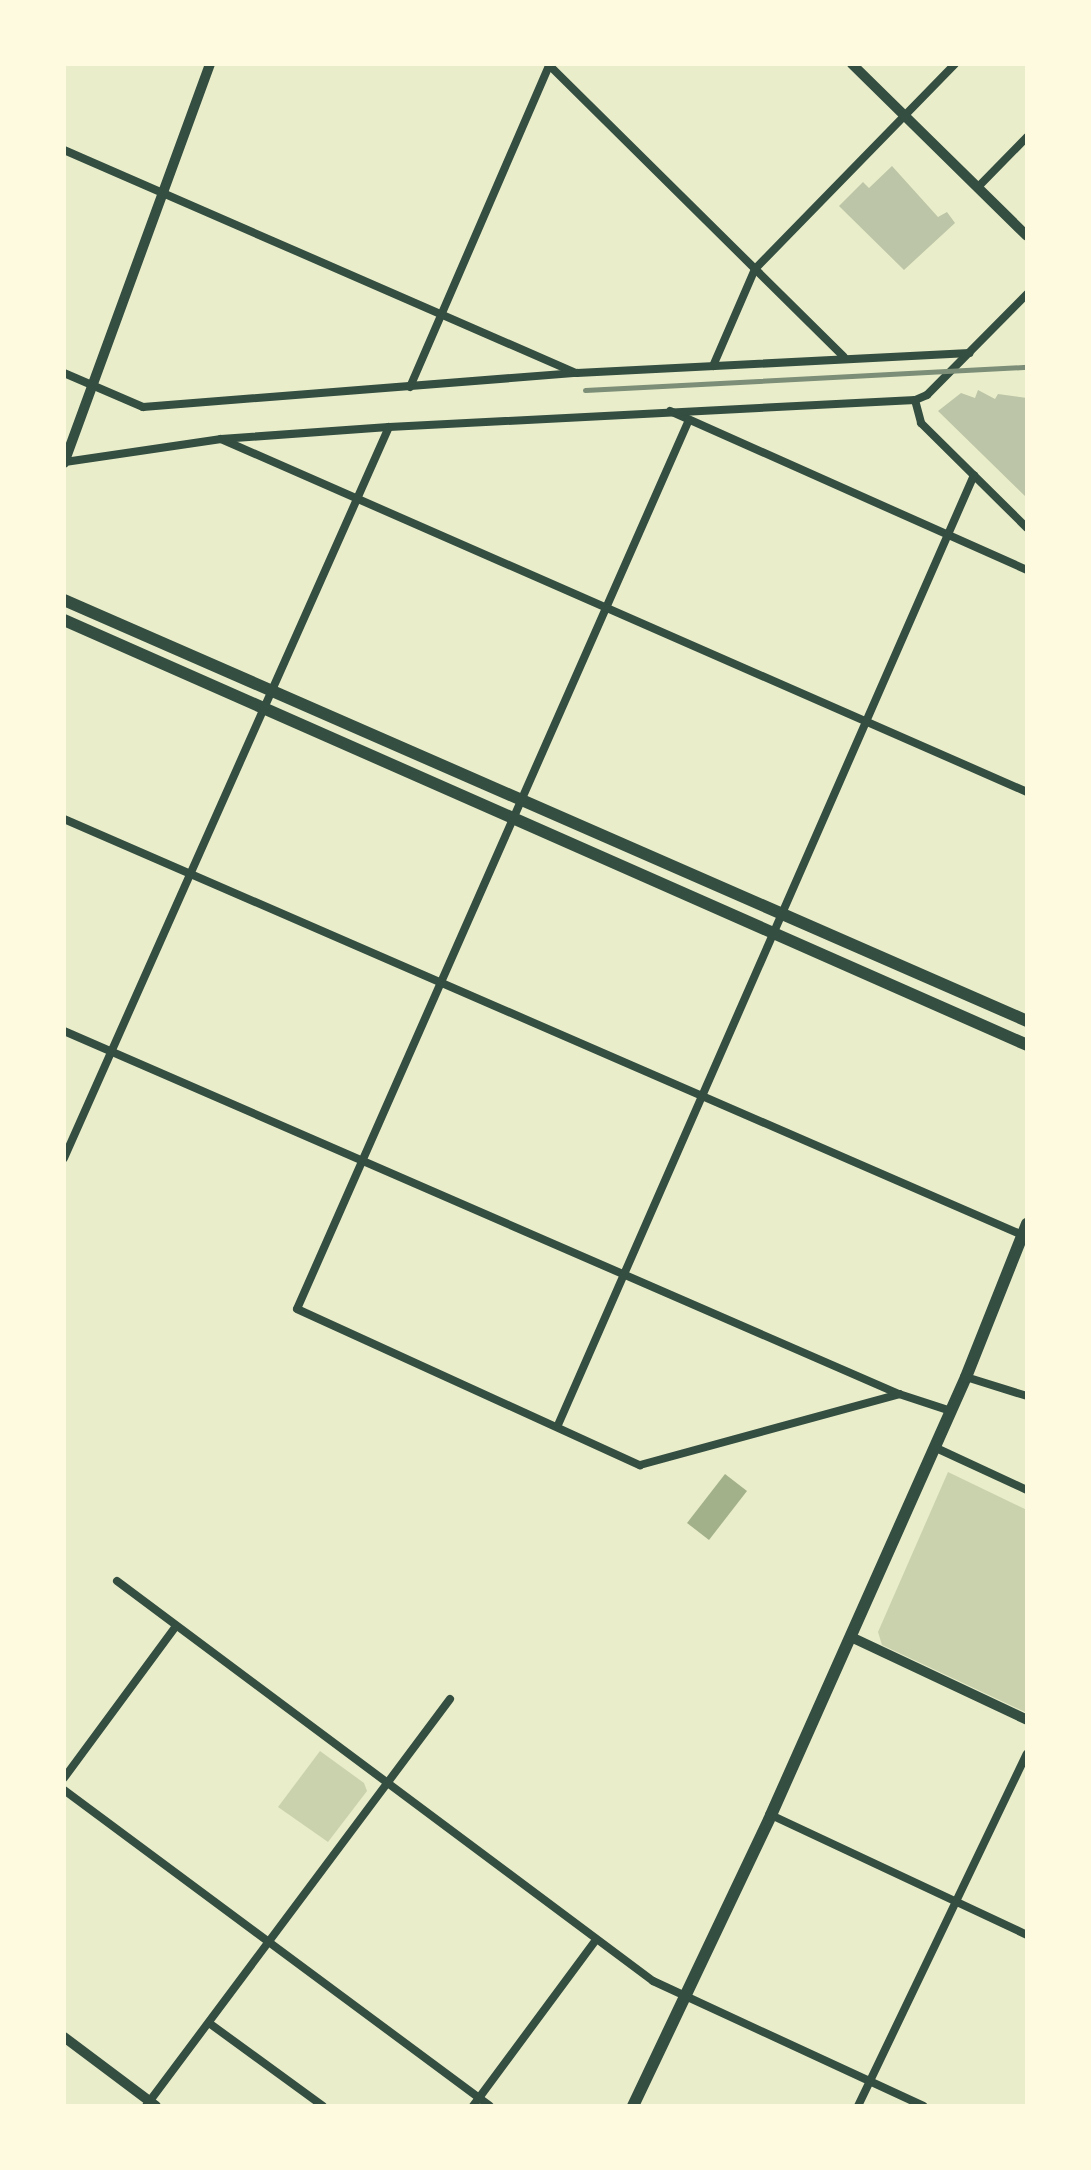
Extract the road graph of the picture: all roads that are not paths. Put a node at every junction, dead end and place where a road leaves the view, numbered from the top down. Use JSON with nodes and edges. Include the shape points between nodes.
{"nodes":[{"id":1,"x":210,"y":64,"type":"edge"},
{"id":2,"x":549,"y":64,"type":"edge"},
{"id":3,"x":852,"y":64,"type":"edge"},
{"id":4,"x":955,"y":64,"type":"edge"},
{"id":5,"x":905,"y":116,"type":"junction"},
{"id":6,"x":1027,"y":137,"type":"edge"},
{"id":7,"x":64,"y":150,"type":"edge"},
{"id":8,"x":978,"y":187,"type":"junction"},
{"id":9,"x":163,"y":193,"type":"junction"},
{"id":10,"x":1027,"y":236,"type":"edge"},
{"id":11,"x":755,"y":269,"type":"junction"},
{"id":12,"x":1027,"y":294,"type":"edge"},
{"id":13,"x":439,"y":312,"type":"junction"},
{"id":14,"x":969,"y":353,"type":"junction"},
{"id":15,"x":844,"y":357,"type":"junction"},
{"id":16,"x":713,"y":366,"type":"junction"},
{"id":17,"x":64,"y":373,"type":"edge"},
{"id":18,"x":577,"y":373,"type":"junction"},
{"id":19,"x":93,"y":386,"type":"junction"},
{"id":20,"x":410,"y":387,"type":"junction"},
{"id":21,"x":915,"y":400,"type":"junction"},
{"id":22,"x":669,"y":410,"type":"junction"},
{"id":23,"x":688,"y":422,"type":"junction"},
{"id":24,"x":389,"y":427,"type":"junction"},
{"id":25,"x":221,"y":439,"type":"junction"},
{"id":26,"x":64,"y":462,"type":"edge"},
{"id":27,"x":974,"y":475,"type":"junction"},
{"id":28,"x":357,"y":498,"type":"junction"},
{"id":29,"x":1027,"y":528,"type":"edge"},
{"id":30,"x":947,"y":536,"type":"junction"},
{"id":31,"x":1027,"y":570,"type":"edge"},
{"id":32,"x":64,"y":600,"type":"edge"},
{"id":33,"x":605,"y":607,"type":"junction"},
{"id":34,"x":64,"y":620,"type":"edge"},
{"id":35,"x":271,"y":692,"type":"junction"},
{"id":36,"x":264,"y":709,"type":"junction"},
{"id":37,"x":866,"y":722,"type":"junction"},
{"id":38,"x":1027,"y":792,"type":"edge"},
{"id":39,"x":521,"y":800,"type":"junction"},
{"id":40,"x":64,"y":819,"type":"edge"},
{"id":41,"x":511,"y":820,"type":"junction"},
{"id":42,"x":190,"y":875,"type":"junction"},
{"id":43,"x":781,"y":915,"type":"junction"},
{"id":44,"x":772,"y":934,"type":"junction"},
{"id":45,"x":440,"y":985,"type":"junction"},
{"id":46,"x":1027,"y":1021,"type":"edge"},
{"id":47,"x":64,"y":1031,"type":"edge"},
{"id":48,"x":1027,"y":1045,"type":"edge"},
{"id":49,"x":111,"y":1051,"type":"junction"},
{"id":50,"x":702,"y":1095,"type":"junction"},
{"id":51,"x":64,"y":1158,"type":"edge"},
{"id":52,"x":363,"y":1158,"type":"junction"},
{"id":53,"x":1025,"y":1232,"type":"edge"},
{"id":54,"x":625,"y":1272,"type":"junction"},
{"id":55,"x":966,"y":1377,"type":"junction"},
{"id":56,"x":899,"y":1394,"type":"junction"},
{"id":57,"x":1027,"y":1396,"type":"edge"},
{"id":58,"x":951,"y":1411,"type":"junction"},
{"id":59,"x":558,"y":1425,"type":"junction"},
{"id":60,"x":934,"y":1447,"type":"junction"},
{"id":61,"x":1027,"y":1490,"type":"edge"},
{"id":62,"x":117,"y":1581,"type":"dead end"},
{"id":63,"x":176,"y":1626,"type":"junction"},
{"id":64,"x":851,"y":1637,"type":"junction"},
{"id":65,"x":450,"y":1699,"type":"dead end"},
{"id":66,"x":1027,"y":1720,"type":"edge"},
{"id":67,"x":1027,"y":1754,"type":"edge"},
{"id":68,"x":64,"y":1778,"type":"edge"},
{"id":69,"x":387,"y":1784,"type":"junction"},
{"id":70,"x":64,"y":1790,"type":"edge"},
{"id":71,"x":771,"y":1815,"type":"junction"},
{"id":72,"x":958,"y":1902,"type":"junction"},
{"id":73,"x":1027,"y":1935,"type":"edge"},
{"id":74,"x":596,"y":1940,"type":"junction"},
{"id":75,"x":271,"y":1943,"type":"junction"},
{"id":76,"x":685,"y":1995,"type":"junction"},
{"id":77,"x":209,"y":2023,"type":"junction"},
{"id":78,"x":64,"y":2037,"type":"edge"},
{"id":79,"x":869,"y":2081,"type":"junction"},
{"id":80,"x":476,"y":2102,"type":"edge"},
{"id":81,"x":150,"y":2104,"type":"edge"},
{"id":82,"x":323,"y":2106,"type":"edge"},
{"id":83,"x":490,"y":2106,"type":"edge"},
{"id":84,"x":633,"y":2106,"type":"edge"},
{"id":85,"x":858,"y":2106,"type":"edge"},
{"id":86,"x":923,"y":2106,"type":"edge"}],
"edges":[{"from":1,"to":9,"type":"street"},
{"from":2,"to":11,"type":"street"},
{"from":2,"to":13,"type":"street"},
{"from":3,"to":5,"type":"street"},
{"from":4,"to":5,"type":"street"},
{"from":5,"to":8,"type":"street"},
{"from":5,"to":11,"type":"street"},
{"from":6,"to":8,"type":"street"},
{"from":7,"to":9,"type":"street"},
{"from":8,"to":10,"type":"street"},
{"from":9,"to":13,"type":"street"},
{"from":9,"to":19,"type":"street"},
{"from":11,"to":15,"type":"street"},
{"from":11,"to":16,"type":"street"},
{"from":12,"to":14,"type":"street"},
{"from":13,"to":18,"type":"street"},
{"from":13,"to":20,"type":"street"},
{"from":14,"to":15,"type":"street"},
{"from":14,"to":21,"type":"street"},
{"from":15,"to":16,"type":"street"},
{"from":16,"to":18,"type":"street"},
{"from":17,"to":19,"type":"street"},
{"from":18,"to":20,"type":"street"},
{"from":19,"to":20,"type":"street","via":[[143,407]]},
{"from":19,"to":26,"type":"street"},
{"from":21,"to":22,"type":"street"},
{"from":21,"to":27,"type":"street","via":[[921,423]]},
{"from":22,"to":23,"type":"street"},
{"from":22,"to":24,"type":"street"},
{"from":23,"to":30,"type":"street"},
{"from":23,"to":33,"type":"street"},
{"from":24,"to":25,"type":"street"},
{"from":24,"to":28,"type":"street"},
{"from":25,"to":26,"type":"street"},
{"from":25,"to":28,"type":"street"},
{"from":27,"to":29,"type":"street"},
{"from":27,"to":30,"type":"street"},
{"from":28,"to":33,"type":"street"},
{"from":28,"to":35,"type":"street"},
{"from":30,"to":31,"type":"street"},
{"from":30,"to":37,"type":"street"},
{"from":32,"to":35,"type":"main road"},
{"from":33,"to":37,"type":"street"},
{"from":33,"to":39,"type":"street"},
{"from":34,"to":36,"type":"main road"},
{"from":35,"to":36,"type":"street"},
{"from":35,"to":39,"type":"main road"},
{"from":36,"to":41,"type":"main road"},
{"from":36,"to":42,"type":"street"},
{"from":37,"to":38,"type":"street"},
{"from":37,"to":43,"type":"street"},
{"from":39,"to":41,"type":"street"},
{"from":39,"to":43,"type":"main road"},
{"from":40,"to":42,"type":"street"},
{"from":41,"to":44,"type":"main road"},
{"from":41,"to":45,"type":"street"},
{"from":42,"to":45,"type":"street"},
{"from":42,"to":49,"type":"street"},
{"from":43,"to":44,"type":"street"},
{"from":43,"to":46,"type":"main road"},
{"from":44,"to":48,"type":"main road"},
{"from":44,"to":50,"type":"street"},
{"from":45,"to":50,"type":"street"},
{"from":45,"to":52,"type":"street"},
{"from":47,"to":49,"type":"street"},
{"from":49,"to":51,"type":"street"},
{"from":49,"to":52,"type":"street"},
{"from":50,"to":53,"type":"street"},
{"from":50,"to":54,"type":"street"},
{"from":52,"to":54,"type":"street"},
{"from":52,"to":59,"type":"street","via":[[297,1309]]},
{"from":53,"to":55,"type":"main road"},
{"from":54,"to":56,"type":"street"},
{"from":54,"to":59,"type":"street"},
{"from":55,"to":57,"type":"street"},
{"from":55,"to":58,"type":"main road"},
{"from":56,"to":58,"type":"street"},
{"from":56,"to":59,"type":"street","via":[[640,1465]]},
{"from":58,"to":60,"type":"main road"},
{"from":60,"to":61,"type":"street"},
{"from":60,"to":64,"type":"main road"},
{"from":62,"to":63,"type":"street"},
{"from":63,"to":68,"type":"street"},
{"from":63,"to":69,"type":"street"},
{"from":64,"to":66,"type":"street"},
{"from":64,"to":71,"type":"main road"},
{"from":65,"to":69,"type":"street"},
{"from":67,"to":72,"type":"street"},
{"from":69,"to":74,"type":"street"},
{"from":69,"to":75,"type":"street"},
{"from":70,"to":75,"type":"street"},
{"from":71,"to":72,"type":"street"},
{"from":71,"to":76,"type":"main road"},
{"from":72,"to":73,"type":"street"},
{"from":72,"to":79,"type":"street"},
{"from":74,"to":76,"type":"street","via":[[653,1981]]},
{"from":74,"to":80,"type":"street"},
{"from":75,"to":77,"type":"street"},
{"from":75,"to":80,"type":"street"},
{"from":76,"to":79,"type":"street"},
{"from":76,"to":84,"type":"main road"},
{"from":77,"to":81,"type":"street"},
{"from":77,"to":82,"type":"street"},
{"from":78,"to":81,"type":"street"},
{"from":79,"to":85,"type":"street"},
{"from":79,"to":86,"type":"street"},
{"from":80,"to":83,"type":"street"}]}
